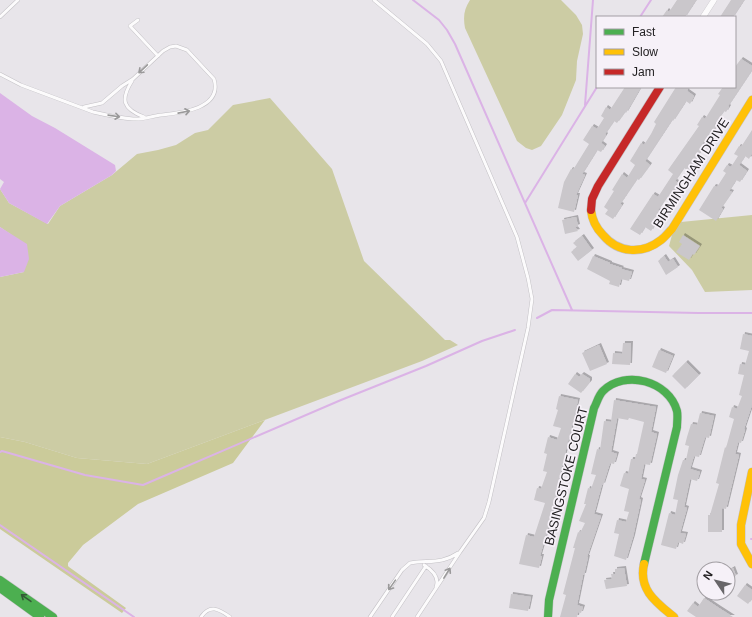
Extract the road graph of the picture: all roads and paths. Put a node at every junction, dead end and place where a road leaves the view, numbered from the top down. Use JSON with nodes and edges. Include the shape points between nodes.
{"nodes":[{"id":1,"x":18,"y":0,"type":"edge"},
{"id":2,"x":374,"y":0,"type":"edge"},
{"id":3,"x":714,"y":0,"type":"edge"},
{"id":4,"x":704,"y":16,"type":"edge"},
{"id":5,"x":0,"y":17,"type":"edge"},
{"id":6,"x":138,"y":20,"type":"dead end"},
{"id":7,"x":158,"y":56,"type":"junction"},
{"id":8,"x":0,"y":74,"type":"edge"},
{"id":9,"x":133,"y":79,"type":"junction"},
{"id":10,"x":659,"y":88,"type":"edge"},
{"id":11,"x":752,"y":100,"type":"edge"},
{"id":12,"x":84,"y":107,"type":"junction"},
{"id":13,"x":146,"y":117,"type":"junction"},
{"id":14,"x":752,"y":472,"type":"edge"},
{"id":15,"x":460,"y":552,"type":"junction"},
{"id":16,"x":419,"y":562,"type":"junction"},
{"id":17,"x":752,"y":564,"type":"edge"},
{"id":18,"x":426,"y":566,"type":"junction"},
{"id":19,"x":0,"y":580,"type":"edge"},
{"id":20,"x":0,"y":588,"type":"edge"},
{"id":21,"x":433,"y":594,"type":"junction"},
{"id":22,"x":40,"y":617,"type":"edge"},
{"id":23,"x":53,"y":617,"type":"edge"},
{"id":24,"x":200,"y":617,"type":"edge"},
{"id":25,"x":230,"y":617,"type":"edge"},
{"id":26,"x":370,"y":617,"type":"edge"},
{"id":27,"x":392,"y":617,"type":"edge"},
{"id":28,"x":417,"y":617,"type":"edge"},
{"id":29,"x":548,"y":617,"type":"edge"},
{"id":30,"x":674,"y":617,"type":"edge"}],
"edges":[{"from":1,"to":5,"type":"lane"},
{"from":2,"to":15,"type":"lane","via":[[427,44],[441,61],[517,237],[532,299],[528,328],[489,502],[484,518]]},
{"from":3,"to":4,"type":"street"},
{"from":6,"to":7,"type":"lane","via":[[130,26]]},
{"from":7,"to":9,"type":"lane","one_way":true},
{"from":13,"to":7,"type":"lane","one_way":true,"via":[[200,107],[212,97],[216,84],[187,50],[176,46],[170,47]]},
{"from":8,"to":12,"type":"lane"},
{"from":9,"to":12,"type":"lane","via":[[102,103]]},
{"from":9,"to":13,"type":"lane","via":[[126,89],[125,103],[133,112]]},
{"from":10,"to":11,"type":"main road","name":"BIRMINGHAM DRIVE","via":[[590,203],[593,222],[604,238],[620,250],[647,249],[660,241],[672,228]]},
{"from":12,"to":13,"type":"lane","one_way":true,"via":[[105,115],[135,119]]},
{"from":14,"to":17,"type":"main road","via":[[741,525],[741,544]]},
{"from":15,"to":16,"type":"lane","via":[[434,562]]},
{"from":21,"to":15,"type":"lane","one_way":true},
{"from":16,"to":18,"type":"lane"},
{"from":16,"to":26,"type":"lane","one_way":true,"via":[[410,563],[402,570]]},
{"from":18,"to":21,"type":"lane","via":[[436,574],[438,583]]},
{"from":18,"to":27,"type":"lane"},
{"from":23,"to":19,"type":"main road","one_way":true},
{"from":20,"to":22,"type":"main road"},
{"from":21,"to":28,"type":"lane"},
{"from":24,"to":25,"type":"lane","via":[[204,611],[211,609],[220,610]]},
{"from":29,"to":30,"type":"main road","name":"BASINGSTOKE COURT","via":[[549,600],[594,408],[602,392],[612,384],[638,379],[651,382],[661,390],[672,401],[677,412],[677,427],[643,567],[644,583],[652,599]]}]}
